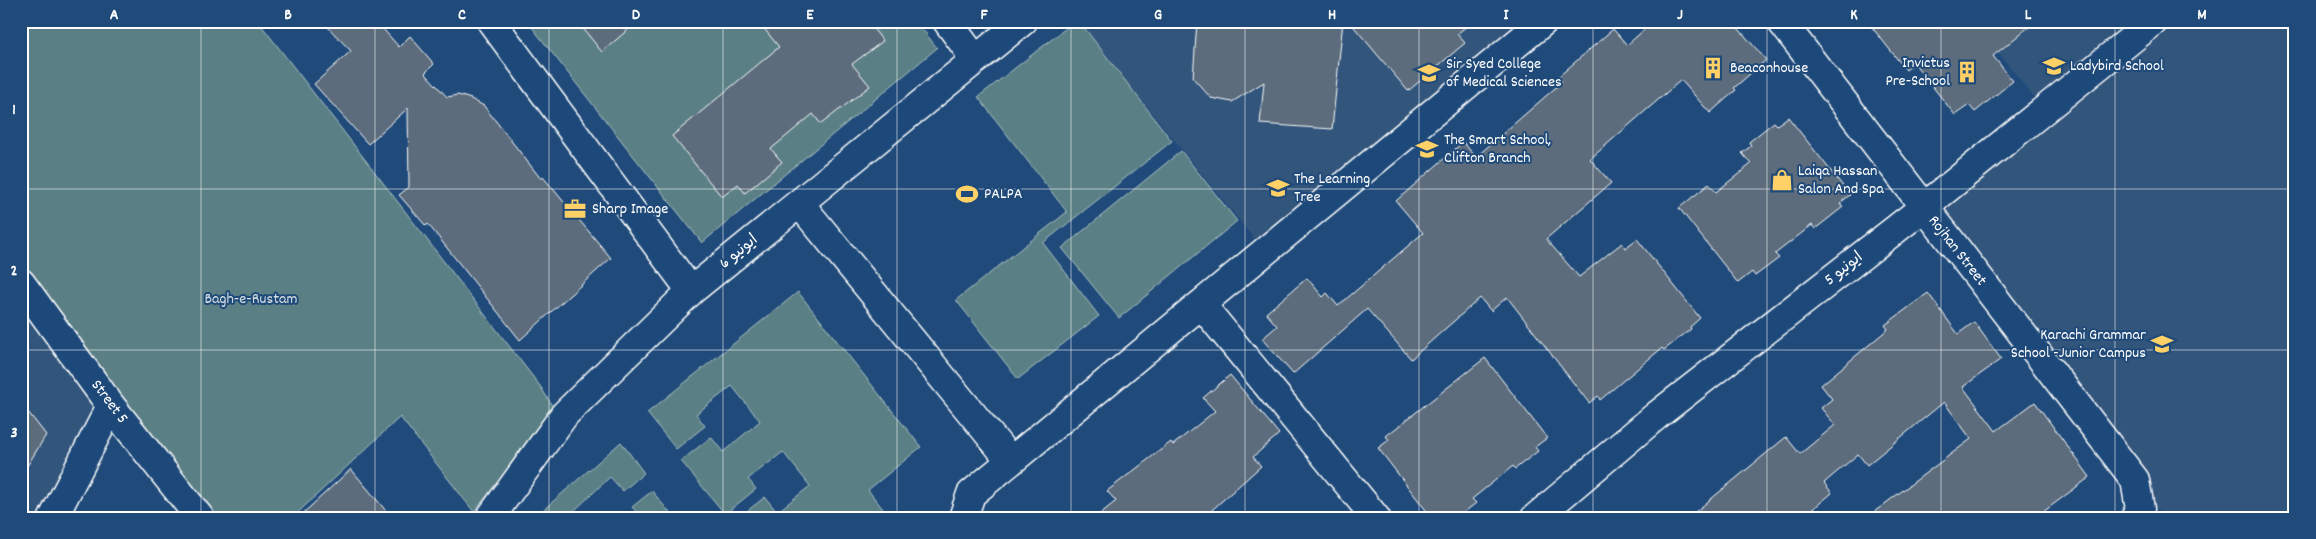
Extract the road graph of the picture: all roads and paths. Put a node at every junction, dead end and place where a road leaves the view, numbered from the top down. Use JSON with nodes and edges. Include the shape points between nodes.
{"nodes":[{"id":1,"x":491,"y":21,"type":"edge"},
{"id":2,"x":947,"y":21,"type":"edge"},
{"id":3,"x":1023,"y":21,"type":"edge"},
{"id":4,"x":1544,"y":21,"type":"edge"},
{"id":5,"x":1781,"y":21,"type":"edge"},
{"id":6,"x":2154,"y":21,"type":"edge"},
{"id":7,"x":975,"y":59,"type":"junction"},
{"id":8,"x":800,"y":204,"type":"junction"},
{"id":9,"x":1923,"y":208,"type":"junction"},
{"id":10,"x":21,"y":283,"type":"edge"},
{"id":11,"x":691,"y":291,"type":"junction"},
{"id":12,"x":1201,"y":304,"type":"junction"},
{"id":13,"x":111,"y":406,"type":"junction"},
{"id":14,"x":1011,"y":461,"type":"junction"},
{"id":15,"x":53,"y":518,"type":"edge"},
{"id":16,"x":200,"y":518,"type":"edge"},
{"id":17,"x":490,"y":518,"type":"edge"},
{"id":18,"x":963,"y":518,"type":"edge"},
{"id":19,"x":1376,"y":518,"type":"edge"},
{"id":20,"x":1535,"y":518,"type":"edge"},
{"id":21,"x":2136,"y":518,"type":"edge"}],
"edges":[{"from":1,"to":11,"type":"street"},
{"from":2,"to":7,"type":"street"},
{"from":3,"to":7,"type":"street","name":"ایونیو 6"},
{"from":4,"to":12,"type":"street"},
{"from":5,"to":9,"type":"street","name":"Rojhan Street"},
{"from":6,"to":9,"type":"street","name":"ایونیو 5"},
{"from":7,"to":8,"type":"street","name":"ایونیو 6"},
{"from":8,"to":11,"type":"street","name":"ایونیو 6"},
{"from":8,"to":14,"type":"street"},
{"from":9,"to":20,"type":"street","name":"ایونیو 5","via":[[1656,416]]},
{"from":9,"to":21,"type":"street","name":"Rojhan Street","via":[[2134,480],[2140,509]]},
{"from":10,"to":13,"type":"street","name":"Street 5"},
{"from":11,"to":17,"type":"street","name":"ایونیو 6","via":[[565,414]]},
{"from":12,"to":14,"type":"street"},
{"from":12,"to":19,"type":"street"},
{"from":13,"to":15,"type":"street"},
{"from":13,"to":16,"type":"street","name":"Street 5"},
{"from":14,"to":18,"type":"street","via":[[971,494]]}]}
